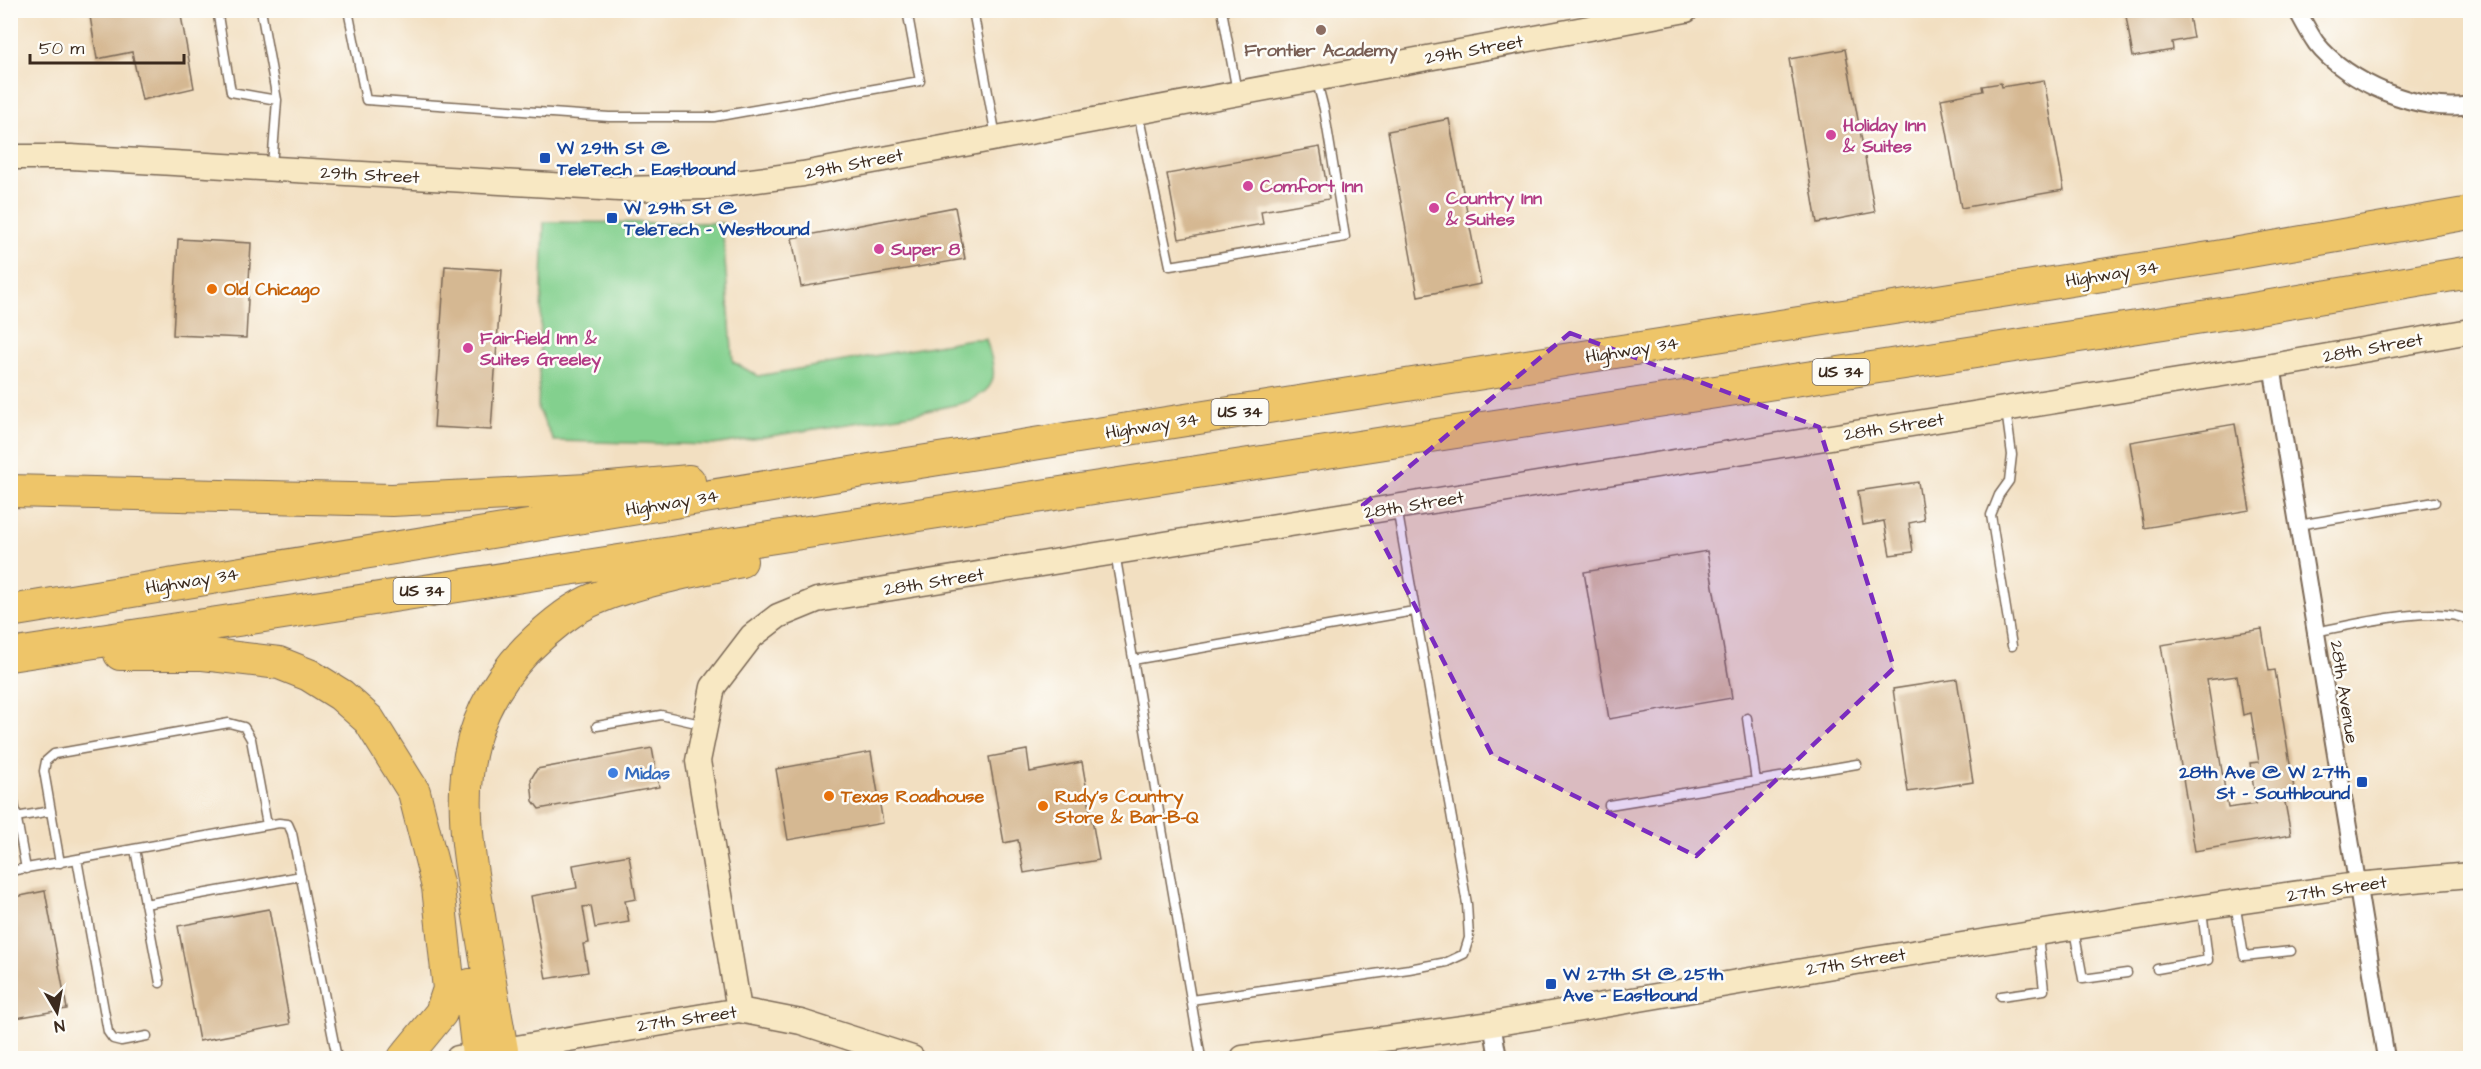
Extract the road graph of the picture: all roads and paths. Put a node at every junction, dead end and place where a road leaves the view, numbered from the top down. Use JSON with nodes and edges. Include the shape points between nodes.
{"nodes":[{"id":1,"x":217,"y":10,"type":"edge"},
{"id":2,"x":261,"y":10,"type":"edge"},
{"id":3,"x":348,"y":10,"type":"edge"},
{"id":4,"x":907,"y":10,"type":"edge"},
{"id":5,"x":973,"y":10,"type":"edge"},
{"id":6,"x":1222,"y":10,"type":"edge"},
{"id":7,"x":1686,"y":10,"type":"edge"},
{"id":8,"x":2297,"y":10,"type":"edge"},
{"id":9,"x":1316,"y":78,"type":"junction"},
{"id":10,"x":1237,"y":93,"type":"junction"},
{"id":11,"x":277,"y":100,"type":"junction"},
{"id":12,"x":2470,"y":105,"type":"edge"},
{"id":13,"x":1138,"y":111,"type":"junction"},
{"id":14,"x":996,"y":137,"type":"junction"},
{"id":15,"x":10,"y":157,"type":"edge"},
{"id":16,"x":272,"y":169,"type":"junction"},
{"id":17,"x":2470,"y":213,"type":"edge"},
{"id":18,"x":2470,"y":272,"type":"edge"},
{"id":19,"x":2470,"y":332,"type":"edge"},
{"id":20,"x":2272,"y":366,"type":"junction"},
{"id":21,"x":2006,"y":409,"type":"junction"},
{"id":22,"x":863,"y":471,"type":"junction"},
{"id":23,"x":10,"y":491,"type":"edge"},
{"id":24,"x":2435,"y":502,"type":"dead end"},
{"id":25,"x":1397,"y":508,"type":"junction"},
{"id":26,"x":2298,"y":525,"type":"junction"},
{"id":27,"x":834,"y":527,"type":"junction"},
{"id":28,"x":1114,"y":553,"type":"junction"},
{"id":29,"x":10,"y":611,"type":"edge"},
{"id":30,"x":1414,"y":611,"type":"junction"},
{"id":31,"x":2470,"y":621,"type":"edge"},
{"id":32,"x":2315,"y":632,"type":"junction"},
{"id":33,"x":2012,"y":646,"type":"dead end"},
{"id":34,"x":15,"y":654,"type":"edge"},
{"id":35,"x":1133,"y":660,"type":"junction"},
{"id":36,"x":1747,"y":718,"type":"dead end"},
{"id":37,"x":705,"y":725,"type":"junction"},
{"id":38,"x":597,"y":726,"type":"dead end"},
{"id":39,"x":1857,"y":764,"type":"dead end"},
{"id":40,"x":10,"y":781,"type":"edge"},
{"id":41,"x":1756,"y":781,"type":"junction"},
{"id":42,"x":1609,"y":805,"type":"dead end"},
{"id":43,"x":51,"y":811,"type":"junction"},
{"id":44,"x":16,"y":817,"type":"junction"},
{"id":45,"x":267,"y":825,"type":"junction"},
{"id":46,"x":135,"y":849,"type":"junction"},
{"id":47,"x":77,"y":859,"type":"junction"},
{"id":48,"x":60,"y":862,"type":"junction"},
{"id":49,"x":26,"y":869,"type":"junction"},
{"id":50,"x":10,"y":871,"type":"edge"},
{"id":51,"x":2470,"y":875,"type":"edge"},
{"id":52,"x":301,"y":876,"type":"junction"},
{"id":53,"x":2356,"y":885,"type":"junction"},
{"id":54,"x":438,"y":887,"type":"junction"},
{"id":55,"x":2235,"y":903,"type":"junction"},
{"id":56,"x":145,"y":904,"type":"junction"},
{"id":57,"x":2202,"y":907,"type":"junction"},
{"id":58,"x":2074,"y":927,"type":"junction"},
{"id":59,"x":2037,"y":933,"type":"junction"},
{"id":60,"x":2291,"y":951,"type":"dead end"},
{"id":61,"x":2157,"y":969,"type":"dead end"},
{"id":62,"x":2127,"y":973,"type":"dead end"},
{"id":63,"x":160,"y":983,"type":"dead end"},
{"id":64,"x":2001,"y":996,"type":"dead end"},
{"id":65,"x":1191,"y":999,"type":"junction"},
{"id":66,"x":739,"y":1010,"type":"junction"},
{"id":67,"x":1492,"y":1024,"type":"junction"},
{"id":68,"x":147,"y":1036,"type":"dead end"},
{"id":69,"x":1360,"y":1050,"type":"edge"},
{"id":70,"x":479,"y":1055,"type":"edge"},
{"id":71,"x":36,"y":1059,"type":"edge"},
{"id":72,"x":55,"y":1059,"type":"edge"},
{"id":73,"x":337,"y":1059,"type":"edge"},
{"id":74,"x":404,"y":1059,"type":"edge"},
{"id":75,"x":912,"y":1059,"type":"edge"},
{"id":76,"x":1201,"y":1059,"type":"edge"},
{"id":77,"x":1243,"y":1059,"type":"edge"},
{"id":78,"x":1498,"y":1059,"type":"edge"},
{"id":79,"x":2386,"y":1059,"type":"edge"}],
"edges":[{"from":1,"to":11,"type":"lane","via":[[231,92]]},
{"from":2,"to":11,"type":"lane"},
{"from":3,"to":4,"type":"lane","via":[[366,100],[609,117],[705,117],[920,81]]},
{"from":5,"to":14,"type":"lane"},
{"from":6,"to":10,"type":"lane"},
{"from":7,"to":9,"type":"street","name":"29th Street"},
{"from":8,"to":12,"type":"street","via":[[2316,43],[2338,64],[2364,80],[2397,97],[2431,105]]},
{"from":9,"to":10,"type":"street","name":"29th Street"},
{"from":9,"to":13,"type":"lane","via":[[1345,237],[1170,266]]},
{"from":10,"to":13,"type":"street","name":"29th Street"},
{"from":11,"to":16,"type":"lane"},
{"from":13,"to":14,"type":"street","name":"29th Street"},
{"from":14,"to":16,"type":"street","name":"29th Street","via":[[803,174],[705,187],[619,189]]},
{"from":15,"to":16,"type":"street","name":"29th Street"},
{"from":17,"to":22,"type":"highway","name":"Highway 34","number":"US 34","via":[[2216,258]]},
{"from":18,"to":27,"type":"highway","number":"US 34"},
{"from":19,"to":20,"type":"street","name":"28th Street"},
{"from":20,"to":21,"type":"street","name":"28th Street"},
{"from":20,"to":26,"type":"street","name":"28th Avenue"},
{"from":21,"to":25,"type":"street","name":"28th Street"},
{"from":21,"to":33,"type":"lane","via":[[2012,455],[2009,481],[1991,515]]},
{"from":22,"to":23,"type":"highway","via":[[777,473],[587,490],[392,500]]},
{"from":22,"to":29,"type":"highway","name":"Highway 34","number":"US 34"},
{"from":24,"to":26,"type":"lane"},
{"from":25,"to":28,"type":"street","name":"28th Street"},
{"from":25,"to":30,"type":"lane"},
{"from":26,"to":32,"type":"street","name":"28th Avenue"},
{"from":27,"to":34,"type":"highway","number":"US 34"},
{"from":27,"to":70,"type":"highway","via":[[789,552],[715,566],[596,598],[533,643],[494,689],[471,752],[464,796]]},
{"from":28,"to":35,"type":"lane"},
{"from":28,"to":37,"type":"street","name":"28th Street","via":[[817,600],[778,616],[752,636],[713,687]]},
{"from":30,"to":35,"type":"lane"},
{"from":30,"to":65,"type":"lane","via":[[1467,904],[1469,938],[1464,954],[1447,962],[1409,969]]},
{"from":31,"to":32,"type":"lane","via":[[2461,616],[2436,614],[2407,616]]},
{"from":32,"to":53,"type":"street","name":"28th Avenue"},
{"from":34,"to":54,"type":"highway","via":[[203,654],[279,663],[309,675],[341,695],[369,720],[414,792]]},
{"from":35,"to":65,"type":"lane"},
{"from":36,"to":41,"type":"lane"},
{"from":37,"to":38,"type":"lane","via":[[661,715]]},
{"from":37,"to":66,"type":"street","name":"28th Street","via":[[698,761]]},
{"from":39,"to":41,"type":"lane"},
{"from":40,"to":44,"type":"lane"},
{"from":41,"to":42,"type":"lane"},
{"from":43,"to":44,"type":"lane"},
{"from":43,"to":45,"type":"lane","via":[[44,771],[46,761],[54,754],[229,723],[244,727],[251,739]]},
{"from":43,"to":48,"type":"lane"},
{"from":44,"to":49,"type":"lane"},
{"from":45,"to":46,"type":"lane"},
{"from":45,"to":52,"type":"lane","via":[[288,824]]},
{"from":46,"to":47,"type":"lane"},
{"from":46,"to":56,"type":"lane"},
{"from":47,"to":48,"type":"lane"},
{"from":47,"to":68,"type":"lane","via":[[108,1032],[121,1041]]},
{"from":48,"to":49,"type":"lane"},
{"from":49,"to":50,"type":"lane"},
{"from":51,"to":53,"type":"street","name":"27th Street"},
{"from":52,"to":56,"type":"lane"},
{"from":52,"to":73,"type":"lane"},
{"from":53,"to":55,"type":"street","name":"27th Street"},
{"from":53,"to":79,"type":"street","name":"28th Avenue"},
{"from":54,"to":70,"type":"highway","via":[[462,946]]},
{"from":54,"to":74,"type":"highway","via":[[449,989],[441,1013]]},
{"from":55,"to":57,"type":"street","name":"27th Street"},
{"from":55,"to":60,"type":"lane","via":[[2244,956]]},
{"from":56,"to":63,"type":"lane"},
{"from":57,"to":58,"type":"street","name":"27th Street"},
{"from":57,"to":61,"type":"lane","via":[[2208,960]]},
{"from":58,"to":59,"type":"street","name":"27th Street"},
{"from":58,"to":62,"type":"lane","via":[[2083,979]]},
{"from":59,"to":64,"type":"lane","via":[[2044,990]]},
{"from":59,"to":67,"type":"street","name":"27th Street"},
{"from":65,"to":76,"type":"lane"},
{"from":66,"to":70,"type":"street","name":"27th Street"},
{"from":66,"to":75,"type":"street","name":"27th Street","via":[[801,1022]]},
{"from":67,"to":69,"type":"street","name":"27th Street"},
{"from":67,"to":78,"type":"street"},
{"from":69,"to":77,"type":"street","name":"27th Street"},
{"from":71,"to":72,"type":"lane"}]}
